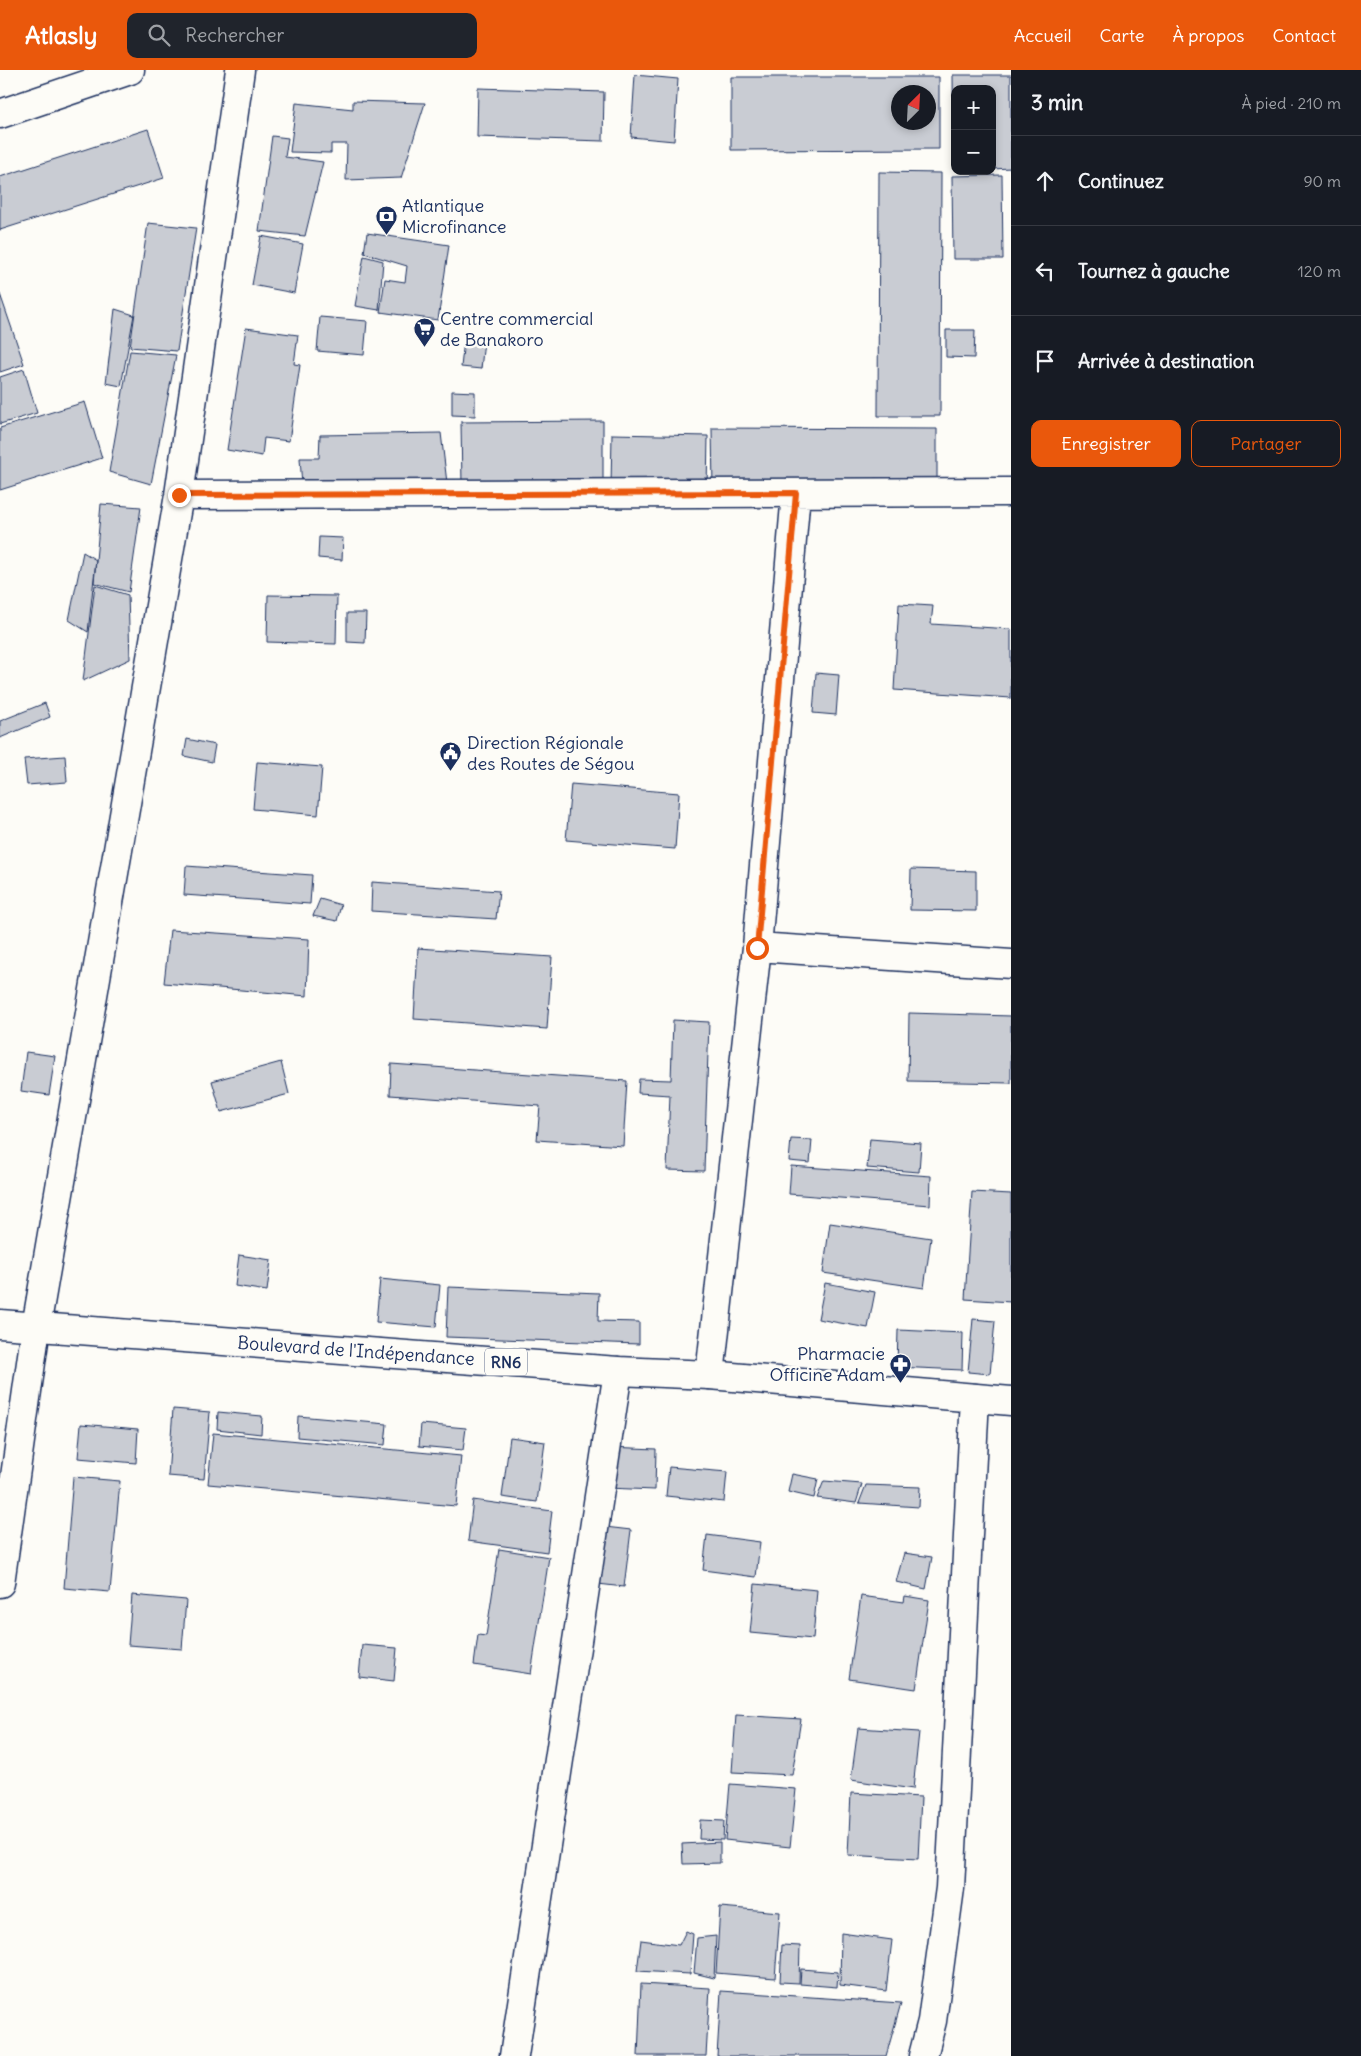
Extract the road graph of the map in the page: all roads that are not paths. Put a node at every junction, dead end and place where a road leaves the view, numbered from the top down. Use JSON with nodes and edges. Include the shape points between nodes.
{"nodes":[{"id":1,"x":130,"y":70,"type":"edge"},
{"id":2,"x":240,"y":70,"type":"edge"},
{"id":3,"x":0,"y":114,"type":"edge"},
{"id":4,"x":1011,"y":492,"type":"edge"},
{"id":5,"x":796,"y":493,"type":"junction"},
{"id":6,"x":179,"y":495,"type":"junction"},
{"id":7,"x":757,"y":948,"type":"junction"},
{"id":8,"x":1011,"y":964,"type":"edge"},
{"id":9,"x":0,"y":1324,"type":"edge"},
{"id":10,"x":36,"y":1327,"type":"junction"},
{"id":11,"x":618,"y":1371,"type":"junction"},
{"id":12,"x":710,"y":1374,"type":"junction"},
{"id":13,"x":975,"y":1398,"type":"junction"},
{"id":14,"x":1011,"y":1401,"type":"edge"},
{"id":15,"x":0,"y":1583,"type":"edge"},
{"id":16,"x":514,"y":2056,"type":"edge"},
{"id":17,"x":923,"y":2056,"type":"edge"}],
"edges":[{"from":1,"to":3,"type":"main road"},
{"from":2,"to":6,"type":"main road"},
{"from":4,"to":5,"type":"main road"},
{"from":5,"to":6,"type":"main road"},
{"from":5,"to":7,"type":"main road"},
{"from":6,"to":10,"type":"main road"},
{"from":7,"to":8,"type":"main road"},
{"from":7,"to":12,"type":"main road"},
{"from":9,"to":10,"type":"main road","name":"Boulevard de l'Indépendance","number":"RN6"},
{"from":10,"to":11,"type":"main road","name":"Boulevard de l'Indépendance","number":"RN6"},
{"from":10,"to":15,"type":"main road"},
{"from":11,"to":12,"type":"main road","name":"Boulevard de l'Indépendance","number":"RN6"},
{"from":11,"to":16,"type":"main road"},
{"from":12,"to":13,"type":"main road","name":"Boulevard de l'Indépendance","number":"RN6"},
{"from":13,"to":14,"type":"main road","name":"Boulevard de l'Indépendance","number":"RN6"},
{"from":13,"to":17,"type":"main road","via":[[950,1888],[932,2021]]}]}
